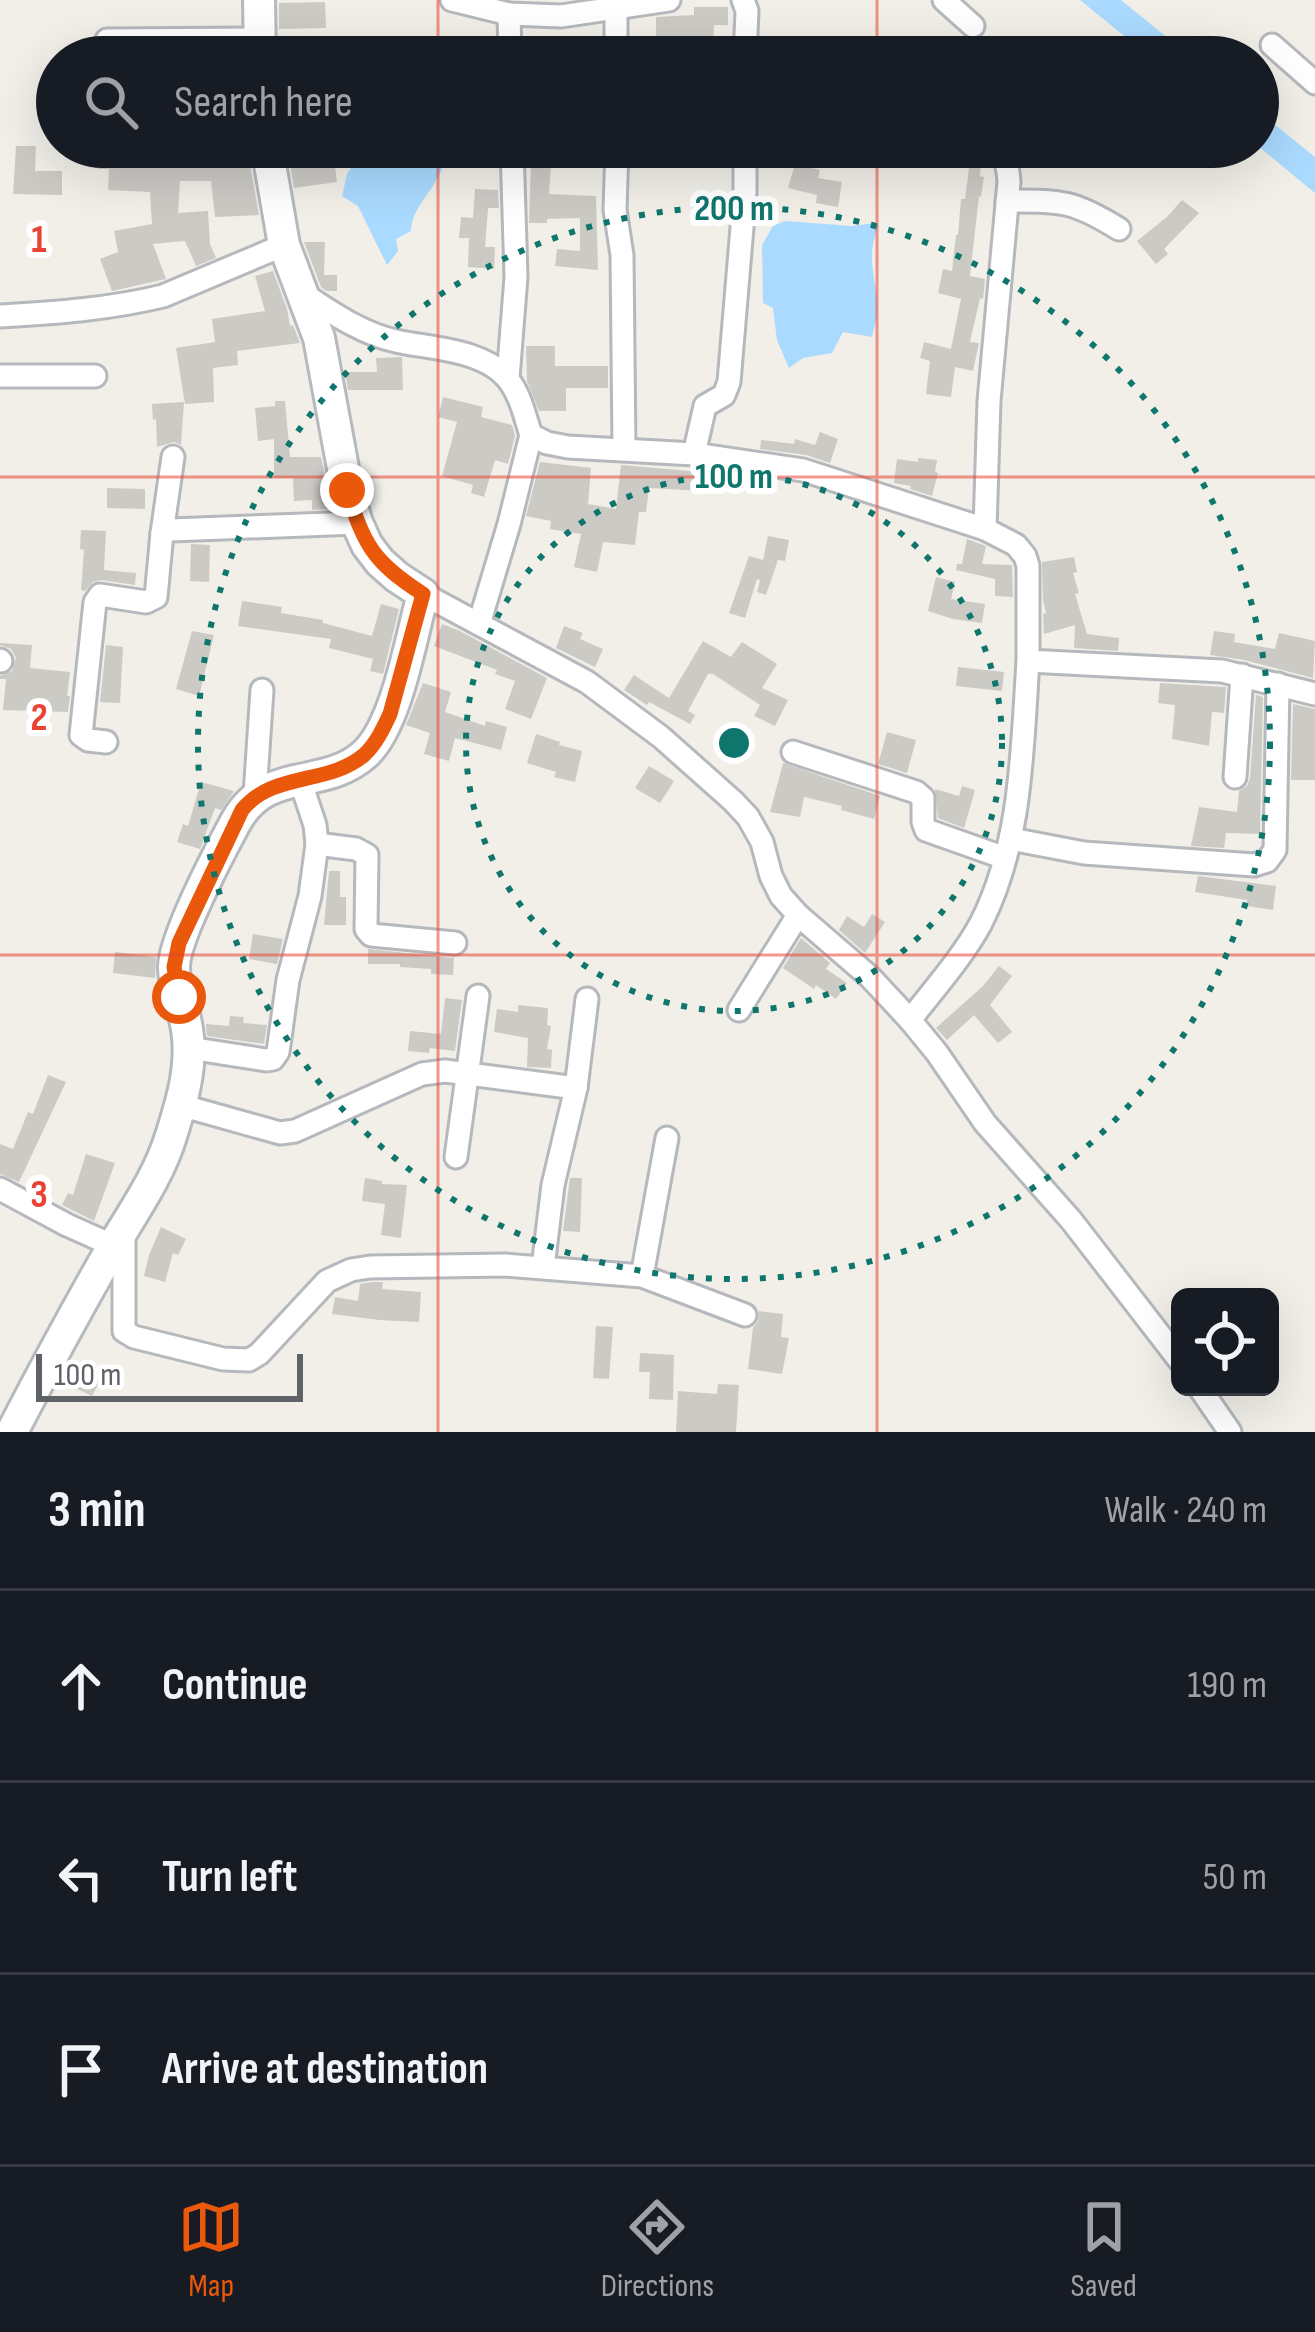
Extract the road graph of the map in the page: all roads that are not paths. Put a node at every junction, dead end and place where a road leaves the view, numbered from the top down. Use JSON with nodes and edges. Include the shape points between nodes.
{"nodes":[{"id":1,"x":259,"y":0,"type":"edge"},
{"id":2,"x":452,"y":0,"type":"edge"},
{"id":3,"x":670,"y":0,"type":"edge"},
{"id":4,"x":743,"y":0,"type":"edge"},
{"id":5,"x":944,"y":0,"type":"edge"},
{"id":6,"x":616,"y":9,"type":"junction"},
{"id":7,"x":509,"y":14,"type":"junction"},
{"id":8,"x":973,"y":26,"type":"dead end"},
{"id":9,"x":260,"y":36,"type":"edge"},
{"id":10,"x":510,"y":36,"type":"edge"},
{"id":11,"x":616,"y":36,"type":"edge"},
{"id":12,"x":746,"y":36,"type":"edge"},
{"id":13,"x":1279,"y":51,"type":"edge"},
{"id":14,"x":1315,"y":83,"type":"edge"},
{"id":15,"x":271,"y":168,"type":"edge"},
{"id":16,"x":513,"y":168,"type":"edge"},
{"id":17,"x":616,"y":168,"type":"edge"},
{"id":18,"x":745,"y":168,"type":"edge"},
{"id":19,"x":1008,"y":168,"type":"edge"},
{"id":20,"x":1007,"y":201,"type":"junction"},
{"id":21,"x":1119,"y":229,"type":"dead end"},
{"id":22,"x":284,"y":245,"type":"junction"},
{"id":23,"x":302,"y":293,"type":"junction"},
{"id":24,"x":0,"y":316,"type":"edge"},
{"id":25,"x":0,"y":376,"type":"edge"},
{"id":26,"x":95,"y":376,"type":"dead end"},
{"id":27,"x":508,"y":378,"type":"junction"},
{"id":28,"x":531,"y":435,"type":"junction"},
{"id":29,"x":624,"y":449,"type":"junction"},
{"id":30,"x":694,"y":454,"type":"junction"},
{"id":31,"x":173,"y":457,"type":"dead end"},
{"id":32,"x":357,"y":524,"type":"junction"},
{"id":33,"x":986,"y":529,"type":"junction"},
{"id":34,"x":162,"y":533,"type":"junction"},
{"id":35,"x":423,"y":594,"type":"junction"},
{"id":36,"x":478,"y":624,"type":"junction"},
{"id":37,"x":1028,"y":661,"type":"junction"},
{"id":38,"x":1242,"y":675,"type":"junction"},
{"id":39,"x":1278,"y":684,"type":"junction"},
{"id":40,"x":262,"y":690,"type":"dead end"},
{"id":41,"x":1315,"y":694,"type":"edge"},
{"id":42,"x":106,"y":742,"type":"dead end"},
{"id":43,"x":793,"y":752,"type":"dead end"},
{"id":44,"x":1234,"y":777,"type":"dead end"},
{"id":45,"x":300,"y":780,"type":"junction"},
{"id":46,"x":255,"y":795,"type":"junction"},
{"id":47,"x":317,"y":844,"type":"junction"},
{"id":48,"x":1008,"y":848,"type":"junction"},
{"id":49,"x":798,"y":915,"type":"junction"},
{"id":50,"x":455,"y":943,"type":"dead end"},
{"id":51,"x":478,"y":996,"type":"dead end"},
{"id":52,"x":587,"y":1000,"type":"dead end"},
{"id":53,"x":739,"y":1010,"type":"dead end"},
{"id":54,"x":910,"y":1020,"type":"junction"},
{"id":55,"x":189,"y":1048,"type":"junction"},
{"id":56,"x":466,"y":1075,"type":"junction"},
{"id":57,"x":576,"y":1088,"type":"junction"},
{"id":58,"x":180,"y":1106,"type":"junction"},
{"id":59,"x":667,"y":1138,"type":"dead end"},
{"id":60,"x":455,"y":1156,"type":"dead end"},
{"id":61,"x":0,"y":1189,"type":"edge"},
{"id":62,"x":119,"y":1237,"type":"junction"},
{"id":63,"x":543,"y":1267,"type":"junction"},
{"id":64,"x":642,"y":1276,"type":"junction"},
{"id":65,"x":745,"y":1315,"type":"dead end"},
{"id":66,"x":1171,"y":1349,"type":"edge"},
{"id":67,"x":1205,"y":1396,"type":"edge"},
{"id":68,"x":12,"y":1432,"type":"edge"},
{"id":69,"x":1230,"y":1432,"type":"edge"}],
"edges":[{"from":1,"to":9,"type":"street"},
{"from":2,"to":7,"type":"street"},
{"from":3,"to":6,"type":"street"},
{"from":4,"to":12,"type":"street"},
{"from":5,"to":8,"type":"street"},
{"from":6,"to":7,"type":"street"},
{"from":6,"to":11,"type":"street"},
{"from":7,"to":10,"type":"street"},
{"from":13,"to":14,"type":"street"},
{"from":15,"to":22,"type":"street"},
{"from":16,"to":27,"type":"street"},
{"from":17,"to":29,"type":"street"},
{"from":18,"to":30,"type":"street","via":[[729,382],[705,406]]},
{"from":19,"to":20,"type":"street"},
{"from":20,"to":21,"type":"street","via":[[1078,205]]},
{"from":20,"to":33,"type":"street","via":[[988,401]]},
{"from":22,"to":23,"type":"street"},
{"from":22,"to":24,"type":"street","via":[[146,300]]},
{"from":23,"to":27,"type":"street","via":[[374,334],[454,351]]},
{"from":23,"to":32,"type":"street","via":[[319,338]]},
{"from":25,"to":26,"type":"street"},
{"from":27,"to":28,"type":"street"},
{"from":28,"to":29,"type":"street","via":[[568,447]]},
{"from":28,"to":36,"type":"street"},
{"from":29,"to":30,"type":"street"},
{"from":30,"to":33,"type":"street","via":[[803,470]]},
{"from":31,"to":34,"type":"street"},
{"from":32,"to":34,"type":"street"},
{"from":32,"to":35,"type":"street","via":[[380,562]]},
{"from":33,"to":37,"type":"street","via":[[1025,556]]},
{"from":34,"to":42,"type":"street","via":[[156,597],[100,595],[95,602],[81,731]]},
{"from":35,"to":36,"type":"street"},
{"from":35,"to":45,"type":"street","via":[[381,733],[362,757]]},
{"from":36,"to":49,"type":"street","via":[[587,682],[705,775],[748,817],[781,896]]},
{"from":37,"to":38,"type":"street"},
{"from":37,"to":48,"type":"street"},
{"from":38,"to":39,"type":"street"},
{"from":38,"to":44,"type":"street"},
{"from":39,"to":41,"type":"street"},
{"from":39,"to":48,"type":"street","via":[[1275,850],[1267,861]]},
{"from":40,"to":46,"type":"street"},
{"from":43,"to":48,"type":"street","via":[[922,795],[926,830]]},
{"from":45,"to":46,"type":"street"},
{"from":45,"to":47,"type":"street"},
{"from":46,"to":55,"type":"street","via":[[233,825],[176,954]]},
{"from":47,"to":50,"type":"street","via":[[368,855],[371,935]]},
{"from":47,"to":55,"type":"street","via":[[276,1056]]},
{"from":48,"to":54,"type":"street","via":[[980,923]]},
{"from":49,"to":53,"type":"street"},
{"from":49,"to":54,"type":"street"},
{"from":51,"to":56,"type":"street"},
{"from":52,"to":57,"type":"street"},
{"from":54,"to":66,"type":"street"},
{"from":55,"to":58,"type":"street"},
{"from":56,"to":57,"type":"street"},
{"from":56,"to":58,"type":"street","via":[[411,1077],[287,1132]]},
{"from":56,"to":60,"type":"street"},
{"from":57,"to":63,"type":"street"},
{"from":58,"to":62,"type":"street"},
{"from":59,"to":64,"type":"street"},
{"from":61,"to":62,"type":"street","via":[[67,1225]]},
{"from":62,"to":63,"type":"street","via":[[124,1331],[233,1360],[259,1354],[327,1281],[351,1270]]},
{"from":62,"to":68,"type":"street"},
{"from":63,"to":64,"type":"street"},
{"from":64,"to":65,"type":"street"},
{"from":67,"to":69,"type":"street"}]}
